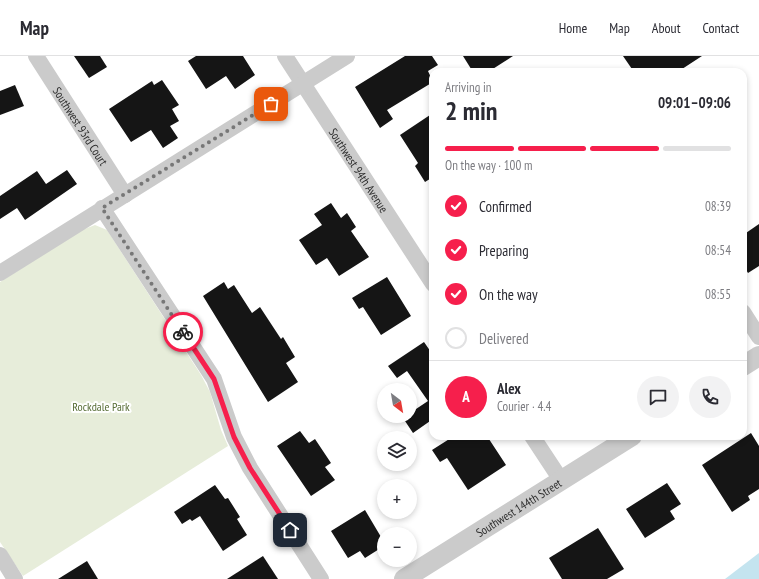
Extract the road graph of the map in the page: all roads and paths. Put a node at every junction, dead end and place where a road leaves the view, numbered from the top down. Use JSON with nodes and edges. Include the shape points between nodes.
{"nodes":[{"id":1,"x":36,"y":56,"type":"edge"},
{"id":2,"x":285,"y":56,"type":"edge"},
{"id":3,"x":347,"y":56,"type":"edge"},
{"id":4,"x":303,"y":84,"type":"junction"},
{"id":5,"x":125,"y":195,"type":"junction"},
{"id":6,"x":102,"y":208,"type":"junction"},
{"id":7,"x":0,"y":273,"type":"edge"},
{"id":8,"x":429,"y":278,"type":"edge"},
{"id":9,"x":747,"y":318,"type":"edge"},
{"id":10,"x":759,"y":337,"type":"edge"},
{"id":11,"x":759,"y":356,"type":"edge"},
{"id":12,"x":747,"y":364,"type":"edge"},
{"id":13,"x":535,"y":440,"type":"edge"},
{"id":14,"x":626,"y":440,"type":"edge"},
{"id":15,"x":561,"y":480,"type":"junction"},
{"id":16,"x":0,"y":555,"type":"edge"},
{"id":17,"x":15,"y":579,"type":"edge"},
{"id":18,"x":322,"y":579,"type":"edge"},
{"id":19,"x":404,"y":579,"type":"edge"}],
"edges":[{"from":1,"to":5,"type":"street","name":"Southwest 93rd Court"},
{"from":2,"to":4,"type":"street","name":"Southwest 94th Avenue"},
{"from":3,"to":4,"type":"street"},
{"from":4,"to":5,"type":"street"},
{"from":4,"to":8,"type":"street","name":"Southwest 94th Avenue"},
{"from":5,"to":6,"type":"street"},
{"from":6,"to":7,"type":"street"},
{"from":6,"to":18,"type":"street","via":[[212,375],[234,437],[250,468]]},
{"from":9,"to":10,"type":"street"},
{"from":11,"to":12,"type":"street"},
{"from":13,"to":15,"type":"street"},
{"from":14,"to":15,"type":"street","name":"Southwest 144th Street"},
{"from":15,"to":19,"type":"street","name":"Southwest 144th Street"},
{"from":16,"to":17,"type":"street"}]}
